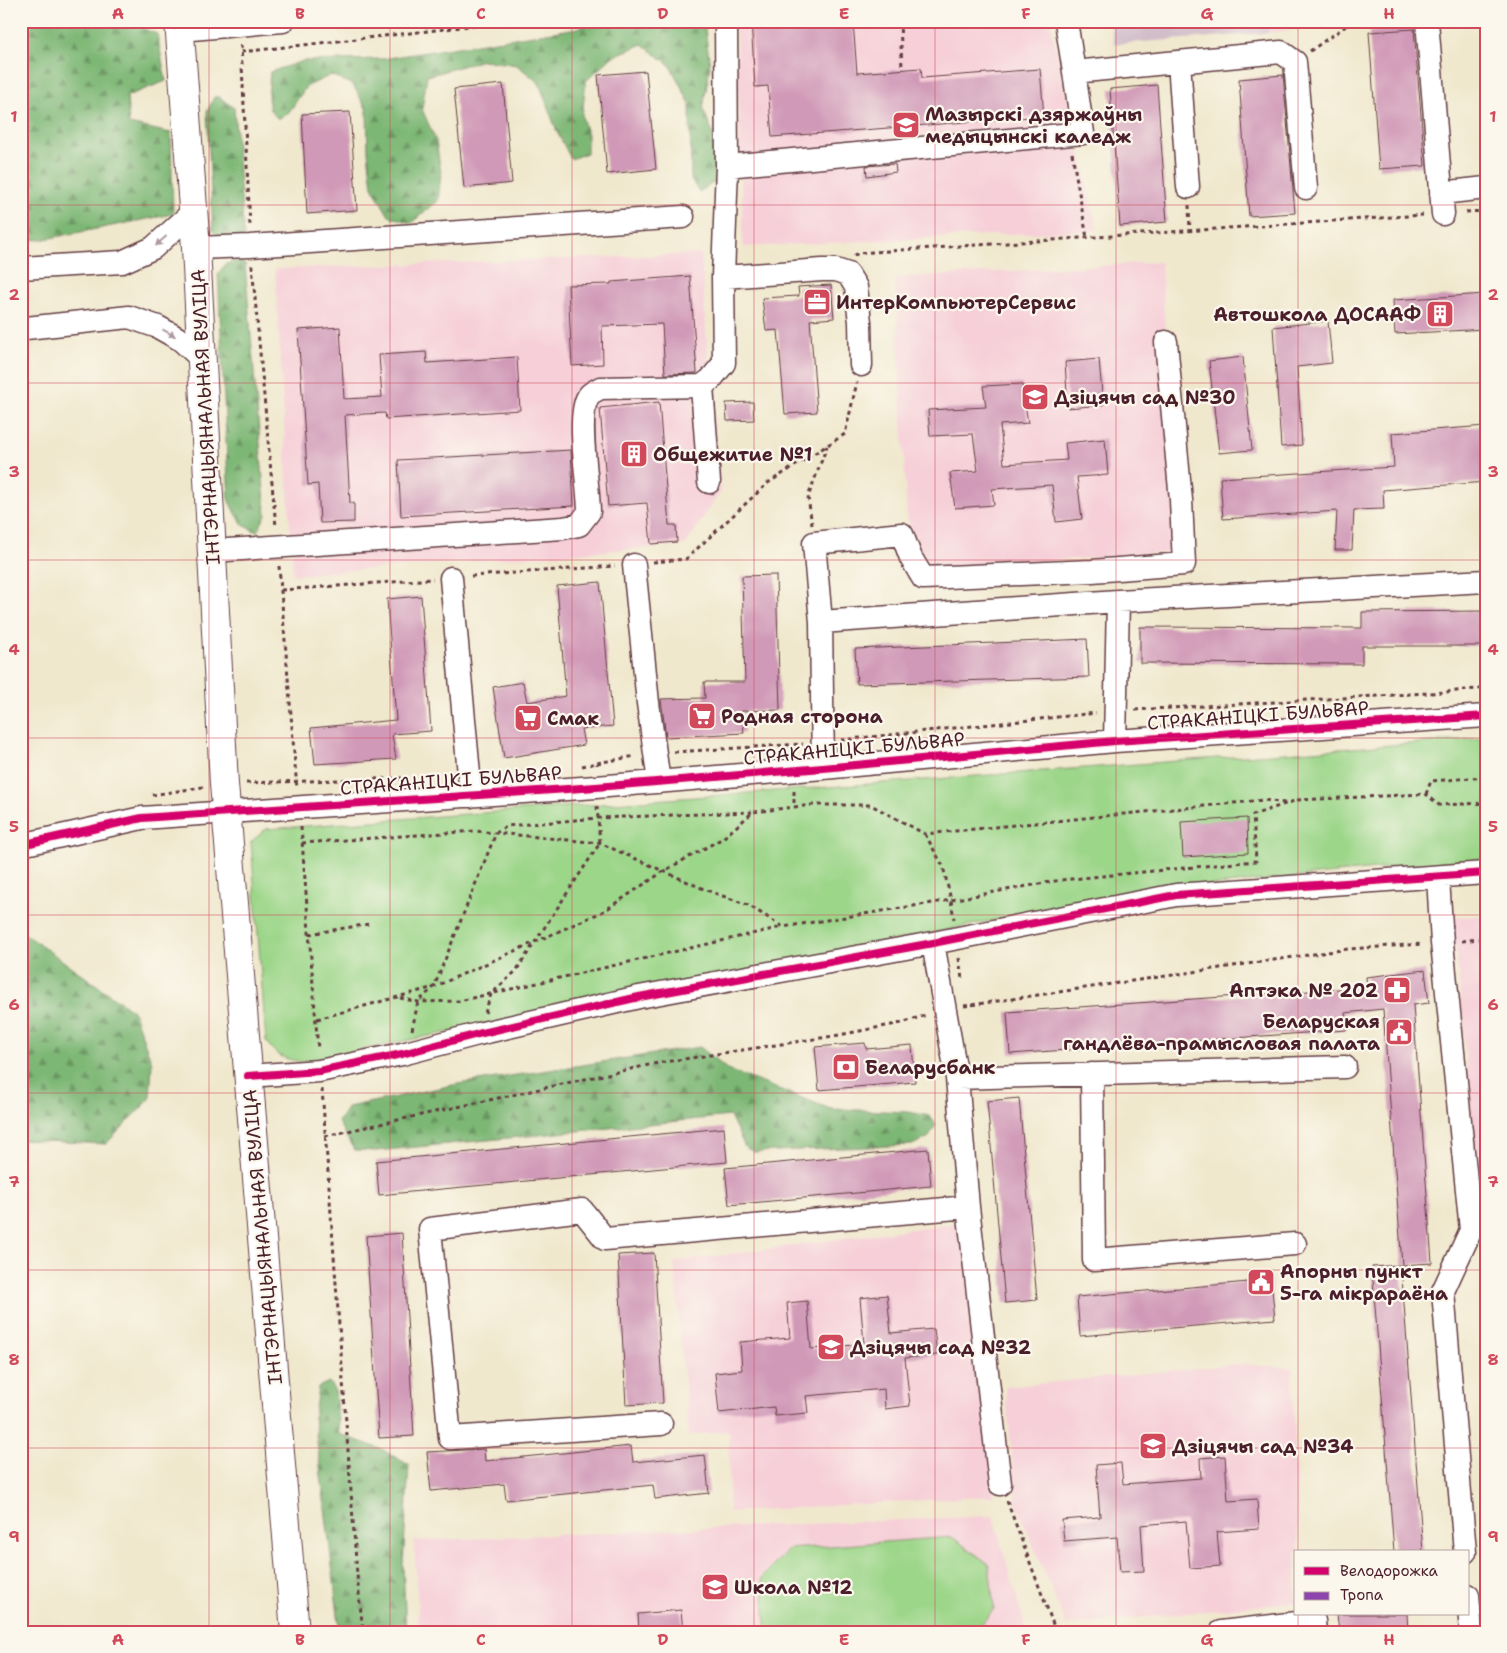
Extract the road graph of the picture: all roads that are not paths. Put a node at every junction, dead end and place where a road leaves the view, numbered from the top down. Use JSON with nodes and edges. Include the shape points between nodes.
{"nodes":[{"id":1,"x":283,"y":21,"type":"edge"},
{"id":2,"x":726,"y":21,"type":"edge"},
{"id":3,"x":1066,"y":21,"type":"edge"},
{"id":4,"x":1427,"y":21,"type":"edge"},
{"id":5,"x":180,"y":25,"type":"edge"},
{"id":6,"x":1180,"y":62,"type":"junction"},
{"id":7,"x":1074,"y":72,"type":"junction"},
{"id":8,"x":727,"y":166,"type":"junction"},
{"id":9,"x":1188,"y":187,"type":"road end"},
{"id":10,"x":1306,"y":188,"type":"dead end"},
{"id":11,"x":1486,"y":188,"type":"edge"},
{"id":12,"x":194,"y":211,"type":"junction"},
{"id":13,"x":683,"y":217,"type":"dead end"},
{"id":14,"x":196,"y":248,"type":"junction"},
{"id":15,"x":21,"y":268,"type":"edge"},
{"id":16,"x":723,"y":277,"type":"junction"},
{"id":17,"x":21,"y":327,"type":"edge"},
{"id":18,"x":1166,"y":342,"type":"dead end"},
{"id":19,"x":203,"y":360,"type":"junction"},
{"id":20,"x":861,"y":365,"type":"road end"},
{"id":21,"x":702,"y":386,"type":"junction"},
{"id":22,"x":710,"y":482,"type":"dead end"},
{"id":23,"x":211,"y":551,"type":"junction"},
{"id":24,"x":634,"y":565,"type":"road end"},
{"id":25,"x":451,"y":578,"type":"dead end"},
{"id":26,"x":1486,"y":581,"type":"edge"},
{"id":27,"x":1118,"y":601,"type":"junction"},
{"id":28,"x":821,"y":622,"type":"junction"},
{"id":29,"x":1486,"y":716,"type":"edge"},
{"id":30,"x":1115,"y":741,"type":"junction"},
{"id":31,"x":823,"y":768,"type":"junction"},
{"id":32,"x":659,"y":782,"type":"junction"},
{"id":33,"x":471,"y":796,"type":"junction"},
{"id":34,"x":226,"y":813,"type":"junction"},
{"id":35,"x":21,"y":845,"type":"edge"},
{"id":36,"x":1486,"y":873,"type":"edge"},
{"id":37,"x":1438,"y":877,"type":"junction"},
{"id":38,"x":933,"y":942,"type":"junction"},
{"id":39,"x":1345,"y":1067,"type":"dead end"},
{"id":40,"x":1092,"y":1074,"type":"junction"},
{"id":41,"x":248,"y":1076,"type":"junction"},
{"id":42,"x":957,"y":1078,"type":"junction"},
{"id":43,"x":968,"y":1207,"type":"junction"},
{"id":44,"x":1295,"y":1244,"type":"dead end"},
{"id":45,"x":661,"y":1424,"type":"dead end"},
{"id":46,"x":1000,"y":1484,"type":"road end"},
{"id":47,"x":1465,"y":1550,"type":"edge"},
{"id":48,"x":1470,"y":1616,"type":"edge"},
{"id":49,"x":295,"y":1632,"type":"edge"},
{"id":50,"x":1221,"y":1632,"type":"edge"},
{"id":51,"x":1315,"y":1632,"type":"edge"},
{"id":52,"x":1471,"y":1632,"type":"edge"}],
"edges":[{"from":1,"to":5,"type":"street"},
{"from":2,"to":8,"type":"street"},
{"from":3,"to":7,"type":"street"},
{"from":4,"to":11,"type":"street","via":[[1442,204]]},
{"from":5,"to":12,"type":"main road","name":"ІНТЭРНАЦЫЯНАЛЬНАЯ ВУЛІЦА"},
{"from":6,"to":7,"type":"street"},
{"from":6,"to":9,"type":"street"},
{"from":6,"to":10,"type":"street","via":[[1281,52],[1295,62]]},
{"from":7,"to":8,"type":"street","via":[[1083,133]]},
{"from":8,"to":16,"type":"street"},
{"from":12,"to":14,"type":"main road","name":"ІНТЭРНАЦЫЯНАЛЬНАЯ ВУЛІЦА"},
{"from":12,"to":15,"type":"street","one_way":true,"via":[[153,248],[122,262]]},
{"from":13,"to":14,"type":"street"},
{"from":14,"to":19,"type":"main road","name":"ІНТЭРНАЦЫЯНАЛЬНАЯ ВУЛІЦА"},
{"from":16,"to":20,"type":"street","via":[[836,270],[848,274],[856,287]]},
{"from":16,"to":21,"type":"street","via":[[724,363]]},
{"from":17,"to":19,"type":"street","one_way":true,"via":[[128,317],[158,327],[181,340]]},
{"from":18,"to":28,"type":"street","via":[[1181,491],[1184,564],[922,578],[902,534],[814,543]]},
{"from":19,"to":23,"type":"main road","name":"ІНТЭРНАЦЫЯНАЛЬНАЯ ВУЛІЦА"},
{"from":21,"to":22,"type":"street"},
{"from":21,"to":23,"type":"street","via":[[600,388],[589,394],[584,404],[583,435],[589,512],[579,525]]},
{"from":23,"to":34,"type":"main road","name":"ІНТЭРНАЦЫЯНАЛЬНАЯ ВУЛІЦА"},
{"from":24,"to":32,"type":"street"},
{"from":25,"to":33,"type":"street"},
{"from":26,"to":27,"type":"street"},
{"from":27,"to":28,"type":"street"},
{"from":27,"to":30,"type":"street"},
{"from":28,"to":31,"type":"street"},
{"from":29,"to":30,"type":"street","name":"СТРАКАНІЦКІ БУЛЬВАР"},
{"from":30,"to":31,"type":"street","name":"СТРАКАНІЦКІ БУЛЬВАР"},
{"from":31,"to":32,"type":"street","name":"СТРАКАНІЦКІ БУЛЬВАР"},
{"from":32,"to":33,"type":"street","name":"СТРАКАНІЦКІ БУЛЬВАР"},
{"from":33,"to":34,"type":"street","name":"СТРАКАНІЦКІ БУЛЬВАР"},
{"from":34,"to":35,"type":"street","via":[[142,818]]},
{"from":34,"to":41,"type":"main road","name":"ІНТЭРНАЦЫЯНАЛЬНАЯ ВУЛІЦА"},
{"from":36,"to":37,"type":"street"},
{"from":37,"to":38,"type":"street","via":[[1176,895]]},
{"from":37,"to":47,"type":"street","via":[[1471,1230],[1444,1291]]},
{"from":38,"to":41,"type":"street","via":[[639,997],[319,1071]]},
{"from":38,"to":42,"type":"street","via":[[958,1004]]},
{"from":39,"to":40,"type":"street"},
{"from":40,"to":42,"type":"street"},
{"from":40,"to":44,"type":"street","via":[[1094,1260]]},
{"from":41,"to":49,"type":"main road","name":"ІНТЭРНАЦЫЯНАЛЬНАЯ ВУЛІЦА"},
{"from":42,"to":43,"type":"street"},
{"from":43,"to":45,"type":"street","via":[[605,1239],[582,1210],[430,1229],[450,1438]]},
{"from":43,"to":46,"type":"street"},
{"from":48,"to":52,"type":"street"},
{"from":50,"to":51,"type":"street","via":[[1314,1621]]}]}
